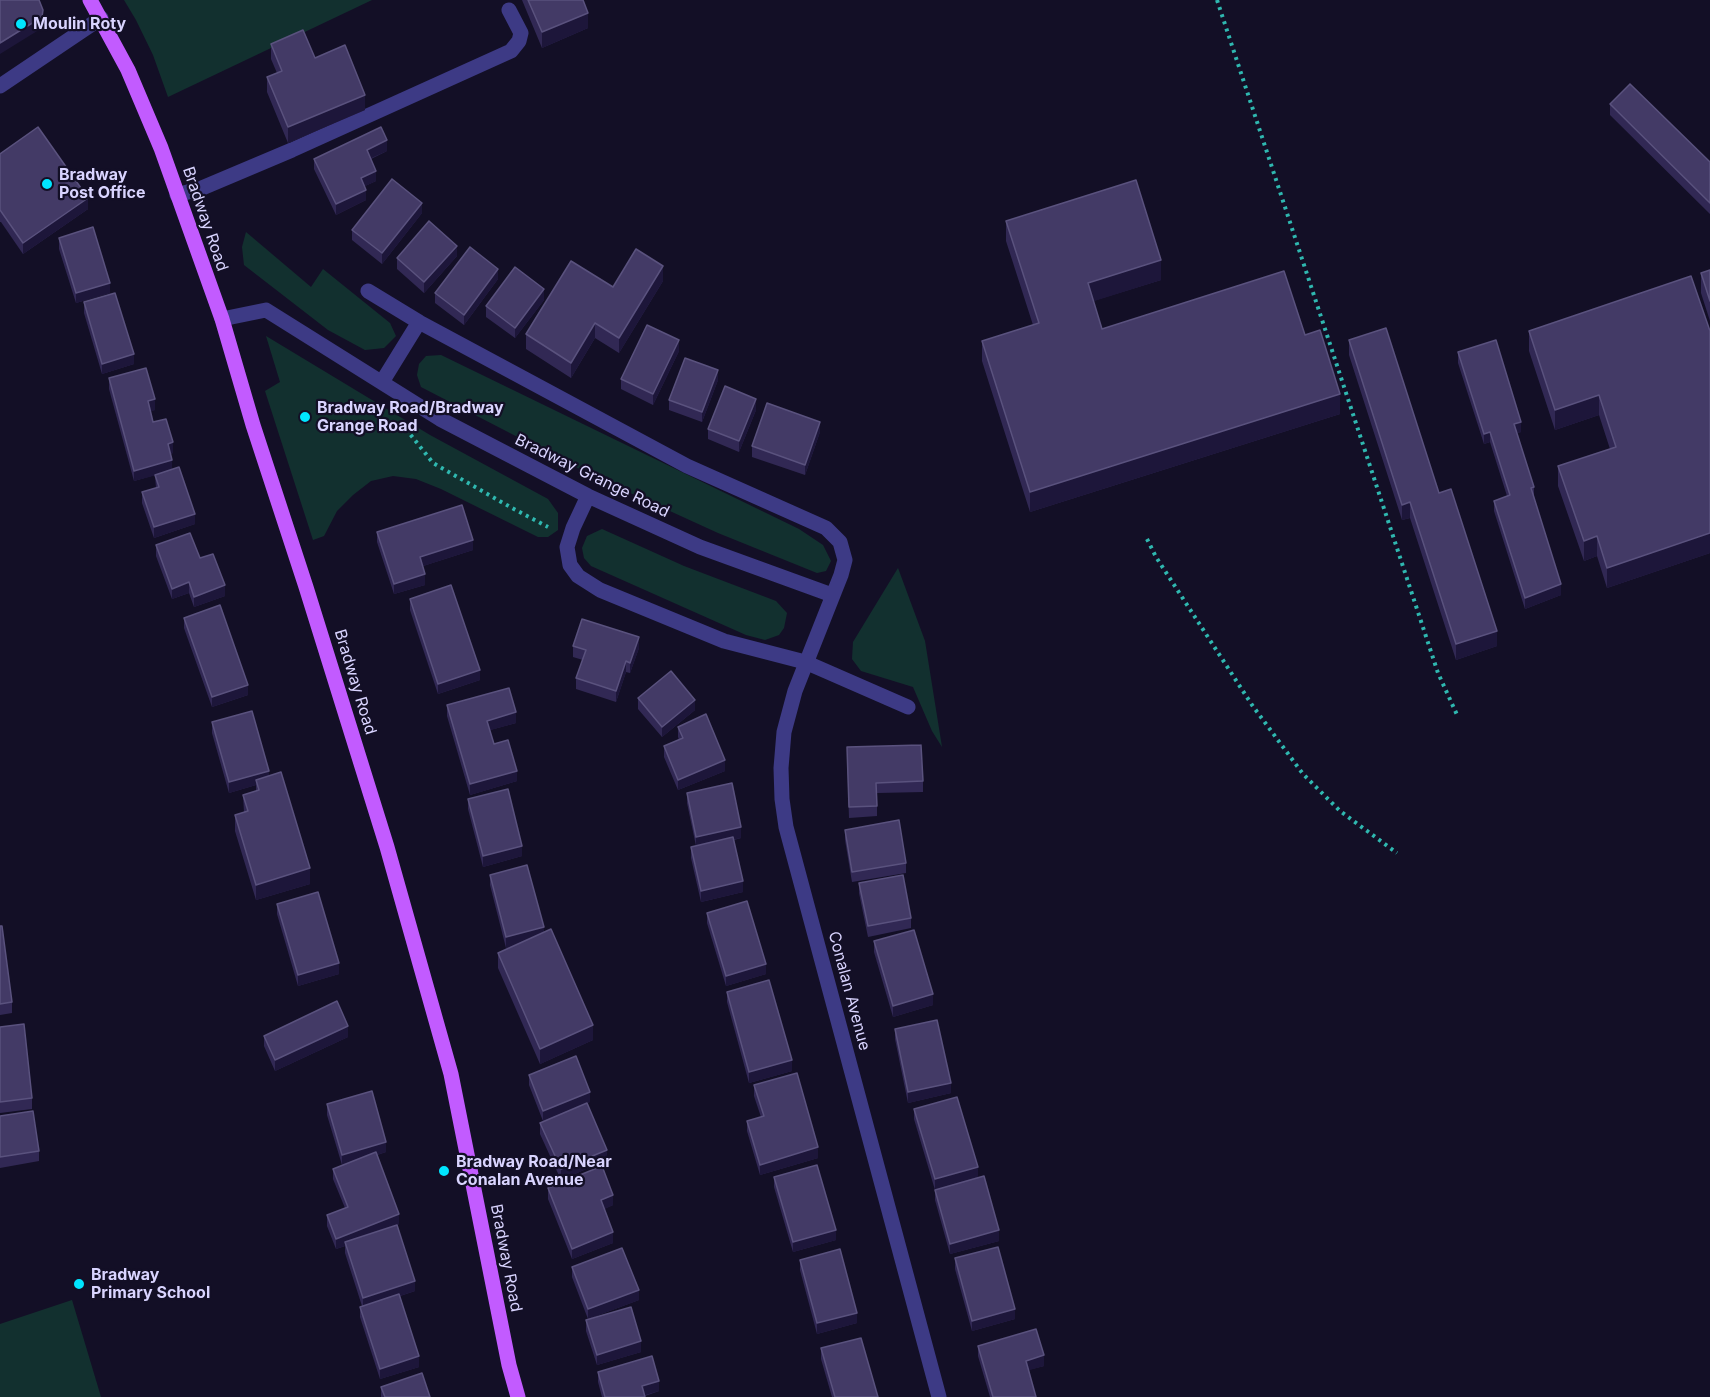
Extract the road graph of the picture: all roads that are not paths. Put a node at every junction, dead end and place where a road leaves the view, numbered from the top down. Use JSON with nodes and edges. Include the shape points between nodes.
{"nodes":[{"id":1,"x":90,"y":0,"type":"edge"},
{"id":2,"x":509,"y":10,"type":"dead end"},
{"id":3,"x":101,"y":18,"type":"junction"},
{"id":4,"x":0,"y":86,"type":"edge"},
{"id":5,"x":177,"y":195,"type":"junction"},
{"id":6,"x":368,"y":291,"type":"dead end"},
{"id":7,"x":222,"y":319,"type":"junction"},
{"id":8,"x":419,"y":322,"type":"junction"},
{"id":9,"x":382,"y":382,"type":"junction"},
{"id":10,"x":588,"y":496,"type":"junction"},
{"id":11,"x":831,"y":595,"type":"junction"},
{"id":12,"x":805,"y":662,"type":"junction"},
{"id":13,"x":908,"y":707,"type":"dead end"},
{"id":14,"x":518,"y":1397,"type":"edge"},
{"id":15,"x":939,"y":1397,"type":"edge"}],
"edges":[{"from":1,"to":3,"type":"main road","name":"Bradway Road"},
{"from":2,"to":5,"type":"street","via":[[521,33],[511,51],[292,150]]},
{"from":3,"to":4,"type":"street"},
{"from":3,"to":5,"type":"main road","name":"Bradway Road","via":[[129,70]]},
{"from":5,"to":7,"type":"main road","name":"Bradway Road"},
{"from":6,"to":8,"type":"street","name":"Conalan Avenue"},
{"from":7,"to":9,"type":"street","name":"Bradway Grange Road","via":[[266,310]]},
{"from":7,"to":14,"type":"main road","name":"Bradway Road","via":[[387,847],[440,1032]]},
{"from":8,"to":9,"type":"street"},
{"from":8,"to":11,"type":"street","name":"Conalan Avenue","via":[[687,466],[826,528],[840,542],[844,560]]},
{"from":9,"to":10,"type":"street","name":"Bradway Grange Road","via":[[440,419]]},
{"from":10,"to":11,"type":"street","name":"Bradway Grange Road","via":[[700,547]]},
{"from":10,"to":12,"type":"street","via":[[567,547],[570,565],[578,576],[600,590],[724,641]]},
{"from":11,"to":12,"type":"street","name":"Conalan Avenue"},
{"from":12,"to":13,"type":"street"},
{"from":12,"to":15,"type":"street","name":"Conalan Avenue","via":[[784,732],[781,768],[786,827]]}]}
